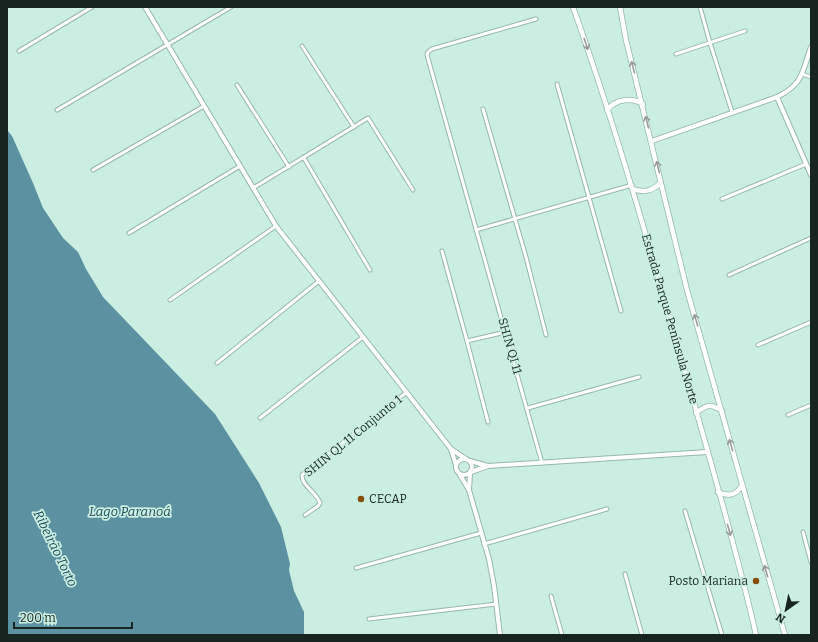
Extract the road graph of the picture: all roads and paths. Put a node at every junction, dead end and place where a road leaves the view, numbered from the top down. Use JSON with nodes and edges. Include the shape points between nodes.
{"nodes":[{"id":1,"x":92,"y":7,"type":"edge"},
{"id":2,"x":145,"y":7,"type":"edge"},
{"id":3,"x":231,"y":7,"type":"edge"},
{"id":4,"x":574,"y":7,"type":"edge"},
{"id":5,"x":620,"y":7,"type":"edge"},
{"id":6,"x":700,"y":7,"type":"edge"},
{"id":7,"x":536,"y":19,"type":"dead end"},
{"id":8,"x":745,"y":32,"type":"dead end"},
{"id":9,"x":710,"y":43,"type":"junction"},
{"id":10,"x":167,"y":44,"type":"junction"},
{"id":11,"x":302,"y":46,"type":"dead end"},
{"id":12,"x":811,"y":47,"type":"edge"},
{"id":13,"x":19,"y":51,"type":"dead end"},
{"id":14,"x":676,"y":54,"type":"dead end"},
{"id":15,"x":802,"y":74,"type":"junction"},
{"id":16,"x":811,"y":77,"type":"edge"},
{"id":17,"x":557,"y":84,"type":"dead end"},
{"id":18,"x":237,"y":85,"type":"dead end"},
{"id":19,"x":777,"y":97,"type":"junction"},
{"id":20,"x":642,"y":104,"type":"junction"},
{"id":21,"x":204,"y":106,"type":"junction"},
{"id":22,"x":483,"y":109,"type":"dead end"},
{"id":23,"x":57,"y":110,"type":"dead end"},
{"id":24,"x":607,"y":110,"type":"junction"},
{"id":25,"x":732,"y":112,"type":"junction"},
{"id":26,"x":354,"y":127,"type":"junction"},
{"id":27,"x":652,"y":141,"type":"junction"},
{"id":28,"x":304,"y":158,"type":"junction"},
{"id":29,"x":806,"y":164,"type":"junction"},
{"id":30,"x":240,"y":166,"type":"junction"},
{"id":31,"x":289,"y":167,"type":"junction"},
{"id":32,"x":93,"y":170,"type":"dead end"},
{"id":33,"x":811,"y":175,"type":"edge"},
{"id":34,"x":661,"y":182,"type":"junction"},
{"id":35,"x":632,"y":187,"type":"junction"},
{"id":36,"x":253,"y":188,"type":"junction"},
{"id":37,"x":413,"y":190,"type":"dead end"},
{"id":38,"x":589,"y":197,"type":"junction"},
{"id":39,"x":722,"y":200,"type":"dead end"},
{"id":40,"x":515,"y":218,"type":"junction"},
{"id":41,"x":276,"y":226,"type":"junction"},
{"id":42,"x":476,"y":230,"type":"junction"},
{"id":43,"x":129,"y":233,"type":"dead end"},
{"id":44,"x":811,"y":238,"type":"edge"},
{"id":45,"x":442,"y":251,"type":"dead end"},
{"id":46,"x":370,"y":270,"type":"dead end"},
{"id":47,"x":729,"y":275,"type":"dead end"},
{"id":48,"x":319,"y":281,"type":"junction"},
{"id":49,"x":170,"y":300,"type":"dead end"},
{"id":50,"x":621,"y":311,"type":"dead end"},
{"id":51,"x":811,"y":322,"type":"edge"},
{"id":52,"x":506,"y":332,"type":"junction"},
{"id":53,"x":546,"y":335,"type":"dead end"},
{"id":54,"x":363,"y":337,"type":"junction"},
{"id":55,"x":467,"y":341,"type":"junction"},
{"id":56,"x":758,"y":345,"type":"dead end"},
{"id":57,"x":217,"y":363,"type":"dead end"},
{"id":58,"x":639,"y":377,"type":"dead end"},
{"id":59,"x":407,"y":392,"type":"junction"},
{"id":60,"x":811,"y":405,"type":"edge"},
{"id":61,"x":528,"y":408,"type":"junction"},
{"id":62,"x":696,"y":412,"type":"junction"},
{"id":63,"x":722,"y":412,"type":"junction"},
{"id":64,"x":788,"y":415,"type":"dead end"},
{"id":65,"x":260,"y":418,"type":"dead end"},
{"id":66,"x":488,"y":422,"type":"dead end"},
{"id":67,"x":451,"y":449,"type":"junction"},
{"id":68,"x":707,"y":452,"type":"junction"},
{"id":69,"x":468,"y":460,"type":"junction"},
{"id":70,"x":542,"y":463,"type":"junction"},
{"id":71,"x":456,"y":465,"type":"junction"},
{"id":72,"x":488,"y":466,"type":"junction"},
{"id":73,"x":470,"y":472,"type":"junction"},
{"id":74,"x":460,"y":475,"type":"junction"},
{"id":75,"x":742,"y":485,"type":"junction"},
{"id":76,"x":469,"y":490,"type":"junction"},
{"id":77,"x":718,"y":492,"type":"junction"},
{"id":78,"x":607,"y":509,"type":"dead end"},
{"id":79,"x":686,"y":511,"type":"dead end"},
{"id":80,"x":305,"y":515,"type":"dead end"},
{"id":81,"x":803,"y":532,"type":"dead end"},
{"id":82,"x":481,"y":533,"type":"junction"},
{"id":83,"x":484,"y":544,"type":"junction"},
{"id":84,"x":811,"y":562,"type":"edge"},
{"id":85,"x":356,"y":568,"type":"dead end"},
{"id":86,"x":625,"y":574,"type":"dead end"},
{"id":87,"x":551,"y":596,"type":"dead end"},
{"id":88,"x":496,"y":604,"type":"junction"},
{"id":89,"x":369,"y":619,"type":"dead end"},
{"id":90,"x":500,"y":635,"type":"edge"},
{"id":91,"x":562,"y":635,"type":"edge"},
{"id":92,"x":642,"y":635,"type":"edge"},
{"id":93,"x":722,"y":635,"type":"edge"},
{"id":94,"x":756,"y":635,"type":"edge"},
{"id":95,"x":785,"y":635,"type":"edge"}],
"edges":[{"from":1,"to":13,"type":"street"},
{"from":2,"to":10,"type":"street"},
{"from":3,"to":10,"type":"street"},
{"from":4,"to":24,"type":"main road","name":"Estrada Parque Península Norte","one_way":true},
{"from":20,"to":5,"type":"main road","name":"Estrada Parque Península Norte","one_way":true},
{"from":6,"to":9,"type":"street"},
{"from":7,"to":42,"type":"street","name":"SHIN QI 11","via":[[428,52],[427,58]]},
{"from":8,"to":9,"type":"street"},
{"from":9,"to":14,"type":"street"},
{"from":9,"to":25,"type":"street"},
{"from":10,"to":21,"type":"street"},
{"from":10,"to":23,"type":"street"},
{"from":11,"to":26,"type":"street"},
{"from":12,"to":15,"type":"street"},
{"from":15,"to":16,"type":"street"},
{"from":15,"to":19,"type":"street","via":[[792,89]]},
{"from":17,"to":38,"type":"street"},
{"from":18,"to":31,"type":"street"},
{"from":19,"to":25,"type":"street"},
{"from":19,"to":29,"type":"street"},
{"from":20,"to":24,"type":"main road","via":[[633,99],[627,100],[614,104]]},
{"from":27,"to":20,"type":"main road","name":"Estrada Parque Península Norte","one_way":true},
{"from":21,"to":30,"type":"street"},
{"from":21,"to":32,"type":"street"},
{"from":22,"to":40,"type":"street"},
{"from":24,"to":35,"type":"main road","name":"Estrada Parque Península Norte"},
{"from":25,"to":27,"type":"street"},
{"from":26,"to":28,"type":"street"},
{"from":26,"to":37,"type":"street","via":[[368,118]]},
{"from":34,"to":27,"type":"main road","name":"Estrada Parque Península Norte","one_way":true},
{"from":28,"to":31,"type":"street"},
{"from":28,"to":46,"type":"street"},
{"from":29,"to":33,"type":"street"},
{"from":29,"to":39,"type":"street"},
{"from":30,"to":36,"type":"street"},
{"from":30,"to":43,"type":"street"},
{"from":31,"to":36,"type":"street"},
{"from":34,"to":35,"type":"main road","via":[[649,190],[638,191]]},
{"from":63,"to":34,"type":"main road","name":"Estrada Parque Península Norte","one_way":true,"via":[[687,290]]},
{"from":35,"to":38,"type":"street"},
{"from":35,"to":62,"type":"main road","name":"Estrada Parque Península Norte"},
{"from":36,"to":41,"type":"street"},
{"from":38,"to":40,"type":"street"},
{"from":38,"to":50,"type":"street"},
{"from":40,"to":42,"type":"street"},
{"from":40,"to":53,"type":"street"},
{"from":41,"to":48,"type":"street"},
{"from":41,"to":49,"type":"street"},
{"from":42,"to":52,"type":"street","name":"SHIN QI 11"},
{"from":44,"to":47,"type":"street"},
{"from":45,"to":55,"type":"street"},
{"from":48,"to":54,"type":"street"},
{"from":48,"to":57,"type":"street"},
{"from":51,"to":56,"type":"street"},
{"from":52,"to":55,"type":"street"},
{"from":52,"to":61,"type":"street","name":"SHIN QI 11"},
{"from":54,"to":59,"type":"street"},
{"from":54,"to":65,"type":"street"},
{"from":55,"to":66,"type":"street"},
{"from":58,"to":61,"type":"street"},
{"from":59,"to":67,"type":"street"},
{"from":59,"to":80,"type":"street","name":"SHIN QL 11 Conjunto 1","via":[[302,475],[303,481],[320,503]]},
{"from":60,"to":64,"type":"street"},
{"from":61,"to":70,"type":"street","name":"SHIN QI 11"},
{"from":62,"to":63,"type":"main road","via":[[710,406]]},
{"from":62,"to":68,"type":"main road","name":"Estrada Parque Península Norte"},
{"from":75,"to":63,"type":"main road","name":"Estrada Parque Península Norte","one_way":true},
{"from":67,"to":69,"type":"street"},
{"from":67,"to":71,"type":"street"},
{"from":68,"to":70,"type":"street"},
{"from":68,"to":77,"type":"main road","name":"Estrada Parque Península Norte"},
{"from":69,"to":71,"type":"street","via":[[460,460]]},
{"from":69,"to":72,"type":"street"},
{"from":69,"to":73,"type":"street","via":[[472,464]]},
{"from":70,"to":72,"type":"street"},
{"from":71,"to":74,"type":"street"},
{"from":72,"to":73,"type":"street"},
{"from":73,"to":74,"type":"street","via":[[464,476]]},
{"from":73,"to":76,"type":"street"},
{"from":74,"to":76,"type":"street"},
{"from":75,"to":77,"type":"main road","via":[[732,494]]},
{"from":95,"to":75,"type":"main road","name":"Estrada Parque Península Norte","one_way":true},
{"from":76,"to":82,"type":"street"},
{"from":77,"to":94,"type":"main road","name":"Estrada Parque Península Norte","one_way":true},
{"from":78,"to":83,"type":"street"},
{"from":79,"to":93,"type":"street"},
{"from":81,"to":84,"type":"street"},
{"from":82,"to":83,"type":"street"},
{"from":82,"to":85,"type":"street"},
{"from":83,"to":88,"type":"street","via":[[492,572]]},
{"from":86,"to":92,"type":"street"},
{"from":87,"to":91,"type":"street"},
{"from":88,"to":89,"type":"street"},
{"from":88,"to":90,"type":"street"}]}
